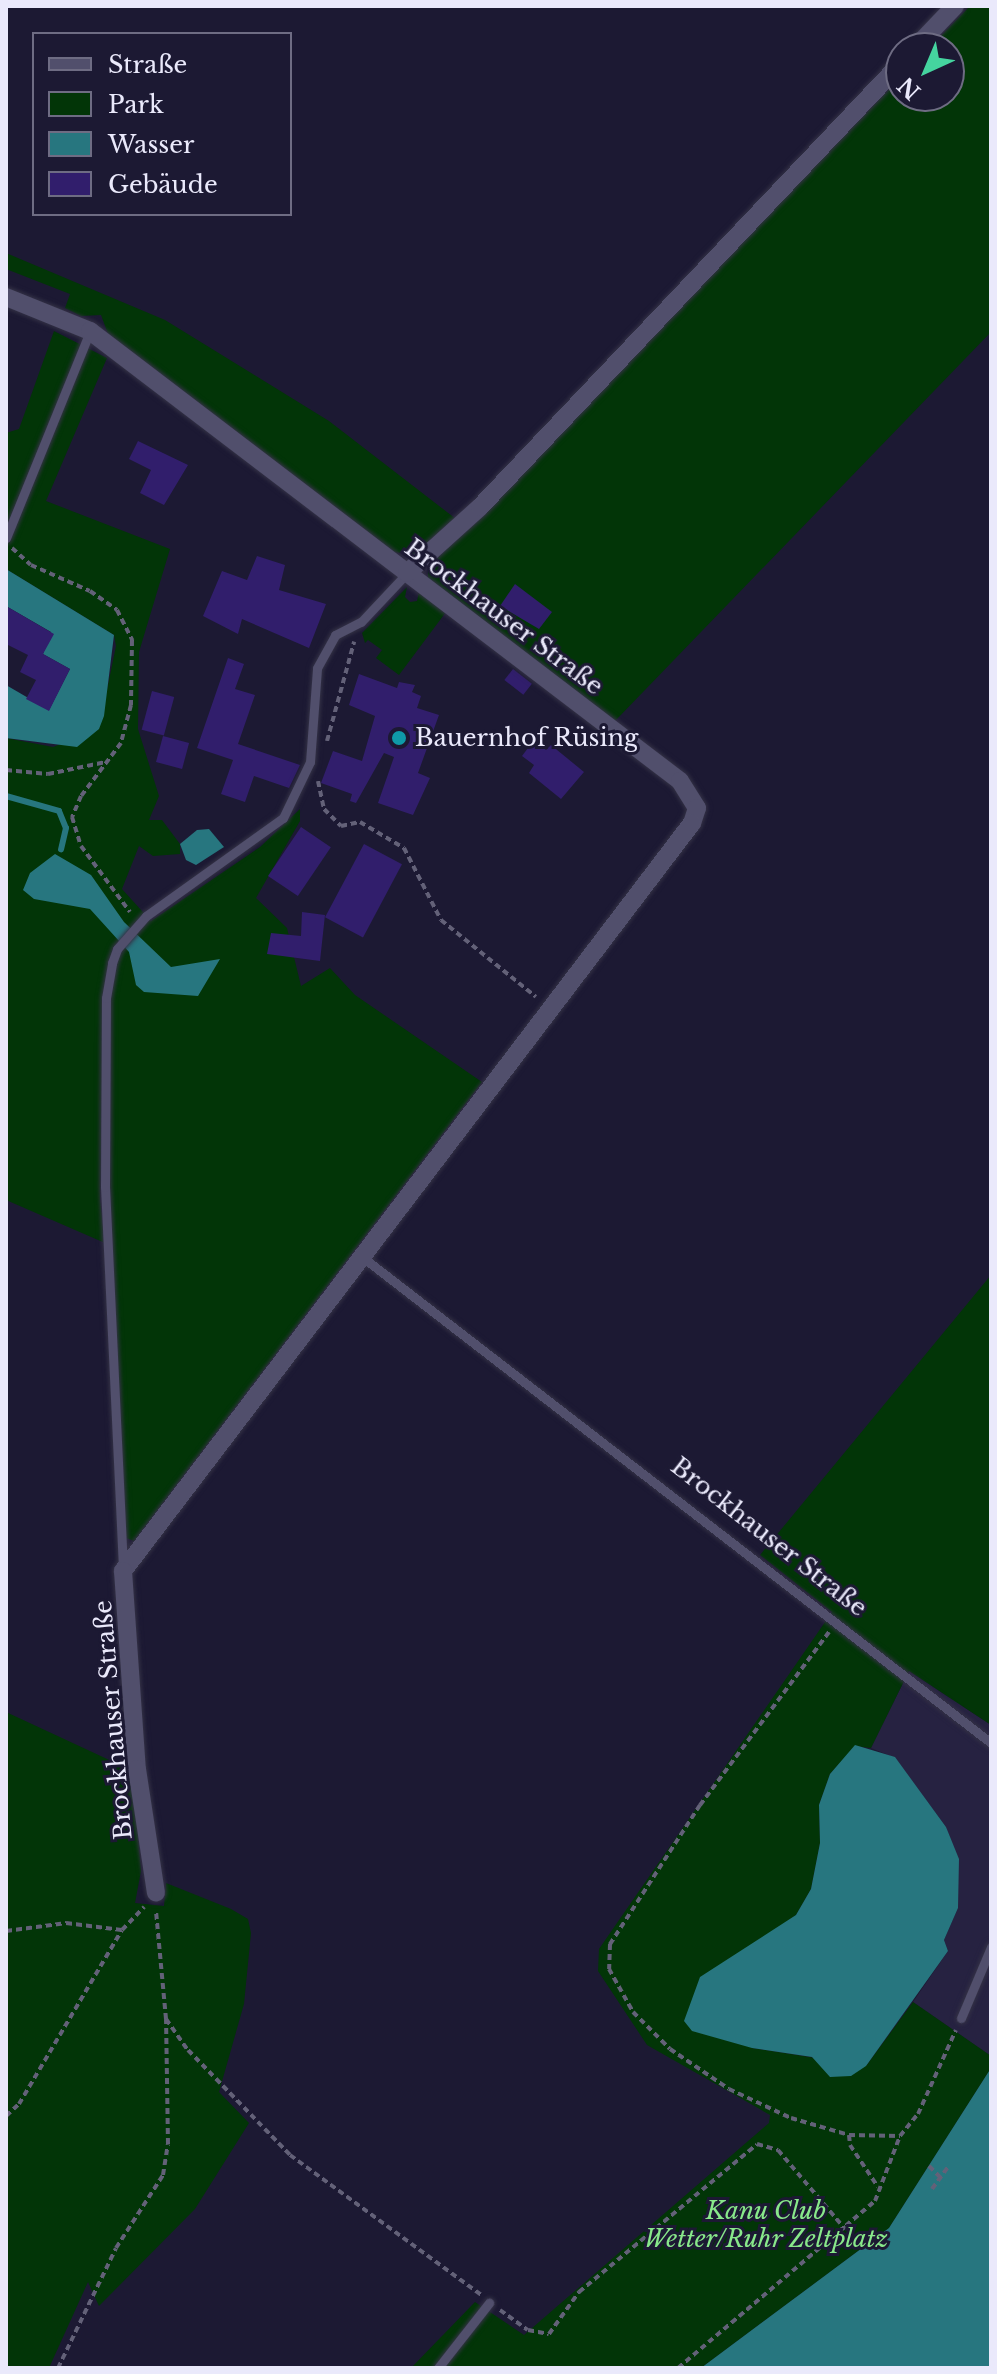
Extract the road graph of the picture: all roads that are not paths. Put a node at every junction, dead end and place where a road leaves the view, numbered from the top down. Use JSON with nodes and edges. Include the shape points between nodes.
{"nodes":[{"id":1,"x":955,"y":6,"type":"edge"},
{"id":2,"x":930,"y":32,"type":"edge"},
{"id":3,"x":885,"y":80,"type":"edge"},
{"id":4,"x":6,"y":297,"type":"edge"},
{"id":5,"x":90,"y":331,"type":"junction"},
{"id":6,"x":6,"y":538,"type":"edge"},
{"id":7,"x":407,"y":573,"type":"junction"},
{"id":8,"x":361,"y":1256,"type":"junction"},
{"id":9,"x":123,"y":1571,"type":"junction"},
{"id":10,"x":991,"y":1743,"type":"edge"},
{"id":11,"x":156,"y":1893,"type":"road end"},
{"id":12,"x":991,"y":1947,"type":"edge"},
{"id":13,"x":961,"y":2018,"type":"road end"},
{"id":14,"x":489,"y":2303,"type":"road end"},
{"id":15,"x":438,"y":2368,"type":"edge"}],
"edges":[{"from":1,"to":2,"type":"street"},
{"from":3,"to":7,"type":"street","via":[[480,507]]},
{"from":4,"to":5,"type":"street","name":"Brockhauser Straße"},
{"from":5,"to":6,"type":"lane"},
{"from":5,"to":7,"type":"street","name":"Brockhauser Straße"},
{"from":7,"to":8,"type":"street","name":"Brockhauser Straße","via":[[680,781],[695,799],[692,823]]},
{"from":7,"to":9,"type":"lane","via":[[361,622],[335,635],[317,668],[310,762],[283,818],[136,925],[117,949],[106,998],[105,1187]]},
{"from":8,"to":9,"type":"street","name":"Brockhauser Straße"},
{"from":8,"to":10,"type":"lane","name":"Brockhauser Straße"},
{"from":9,"to":11,"type":"street","name":"Brockhauser Straße","via":[[137,1769]]},
{"from":12,"to":13,"type":"lane"},
{"from":14,"to":15,"type":"lane"}]}
